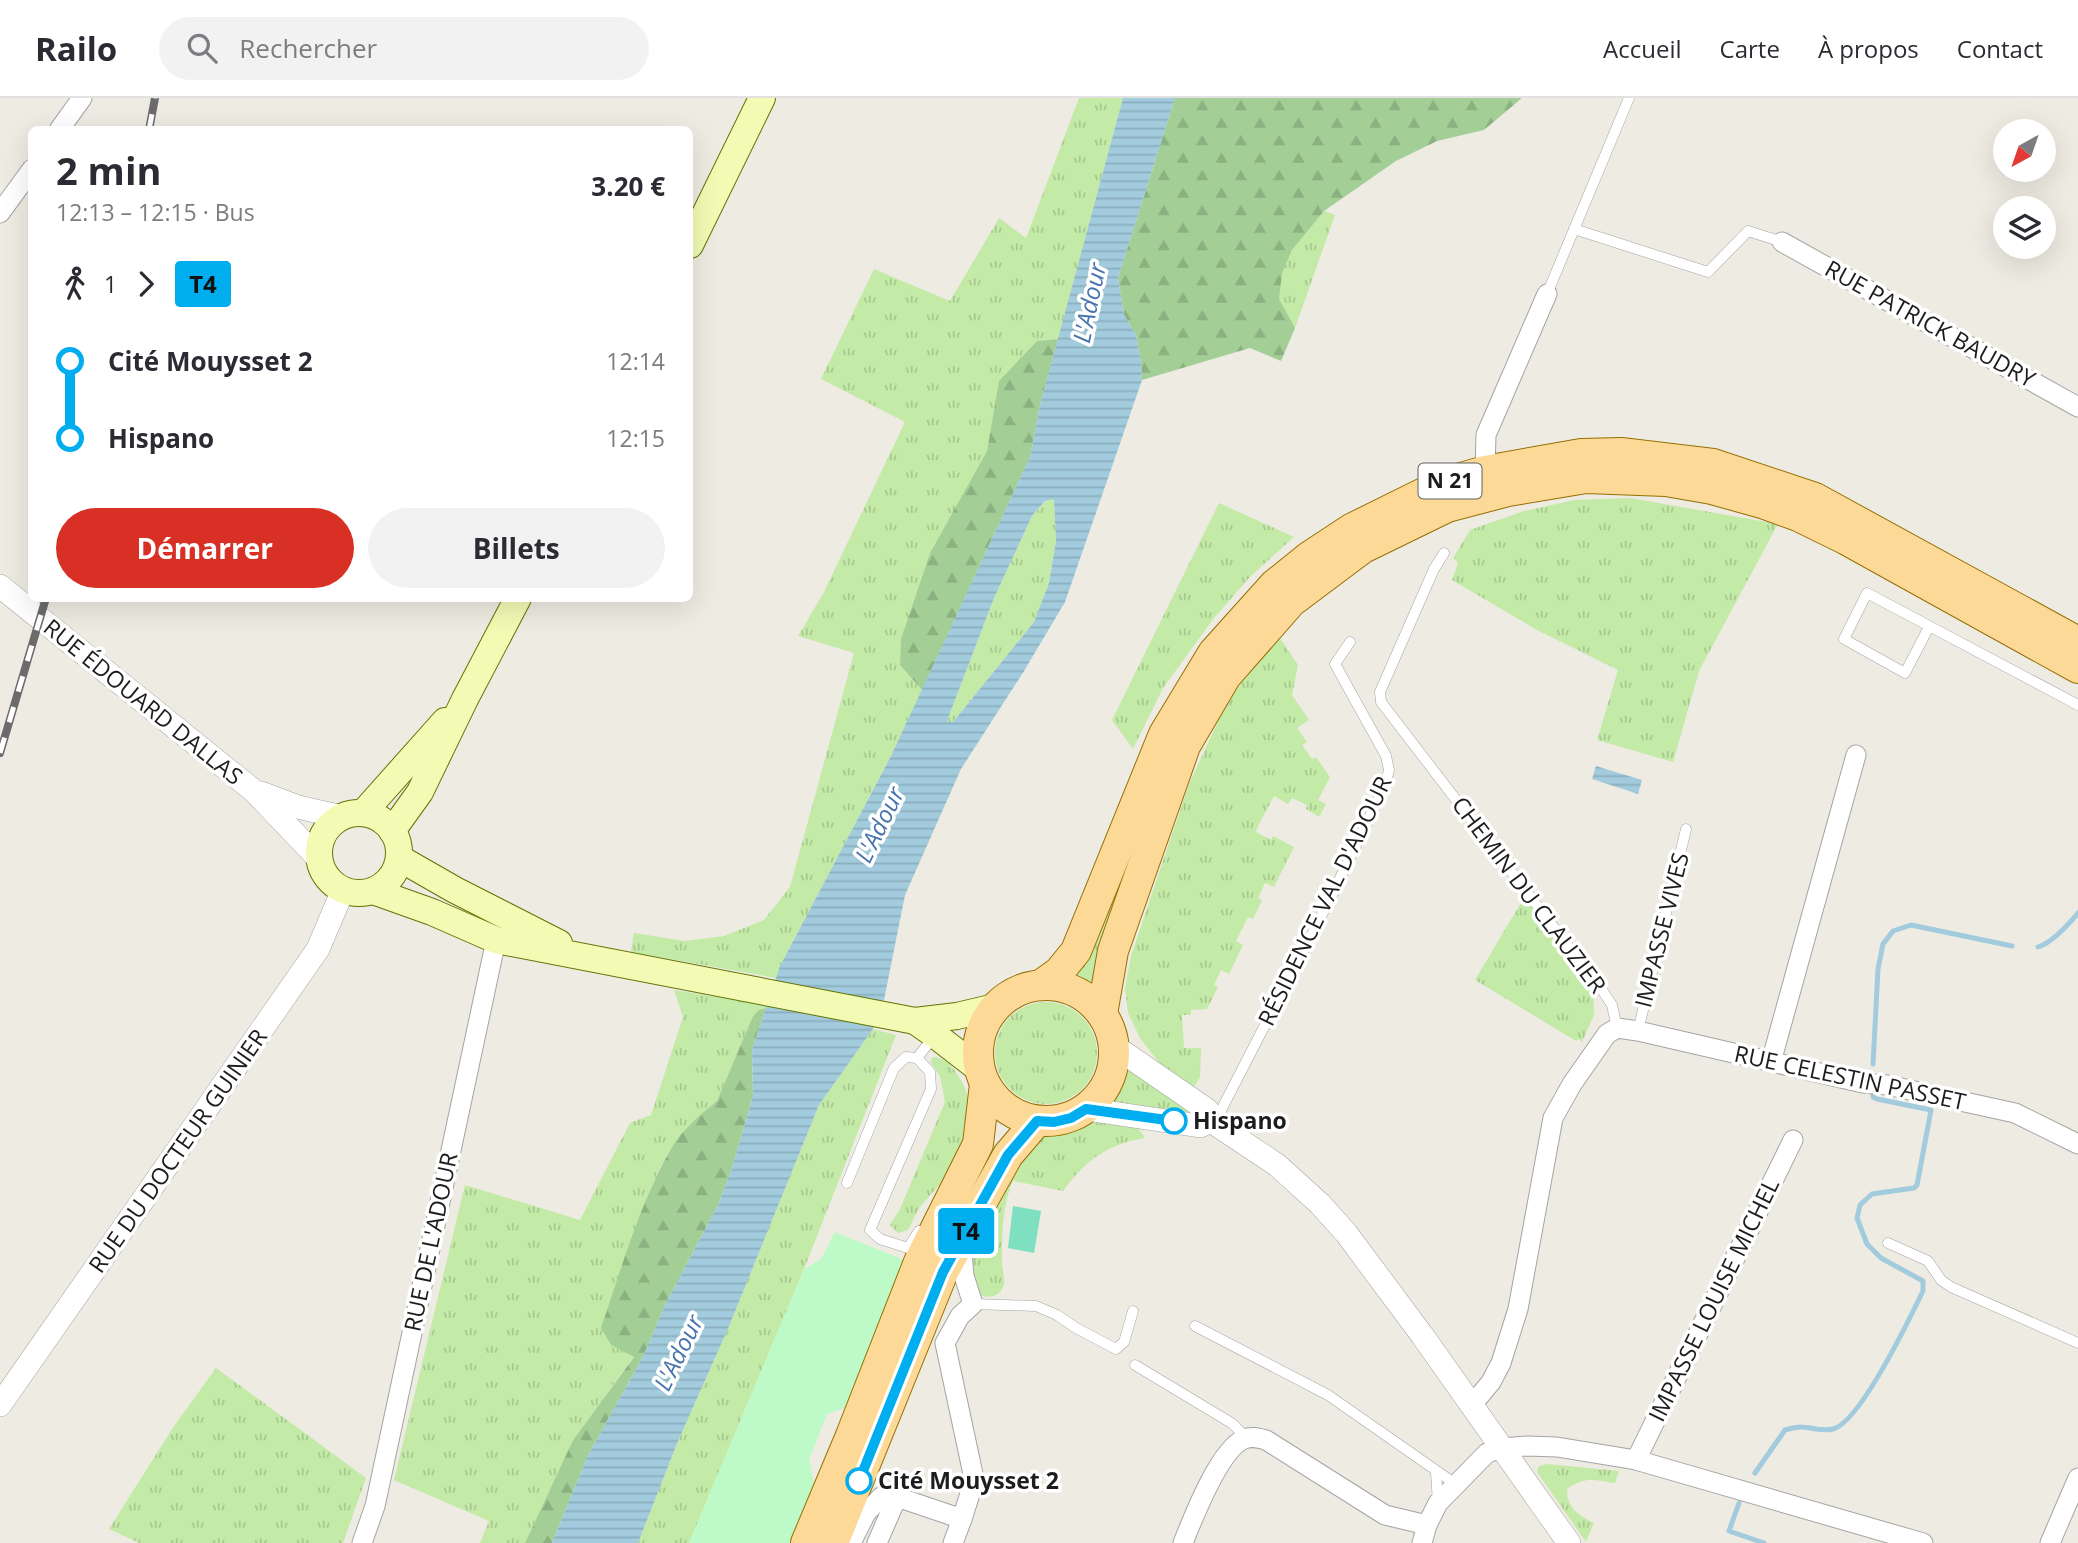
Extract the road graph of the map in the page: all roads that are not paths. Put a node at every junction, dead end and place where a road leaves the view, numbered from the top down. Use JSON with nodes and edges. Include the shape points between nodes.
{"nodes":[{"id":1,"x":82,"y":98,"type":"edge"},
{"id":2,"x":762,"y":98,"type":"edge"},
{"id":3,"x":1629,"y":98,"type":"edge"},
{"id":4,"x":62,"y":126,"type":"edge"},
{"id":5,"x":28,"y":174,"type":"edge"},
{"id":6,"x":0,"y":213,"type":"edge"},
{"id":7,"x":1574,"y":229,"type":"junction"},
{"id":8,"x":693,"y":239,"type":"edge"},
{"id":9,"x":1782,"y":242,"type":"joint"},
{"id":10,"x":1547,"y":294,"type":"joint"},
{"id":11,"x":2078,"y":407,"type":"edge"},
{"id":12,"x":1485,"y":471,"type":"junction"},
{"id":13,"x":1444,"y":552,"type":"dead end"},
{"id":14,"x":0,"y":586,"type":"edge"},
{"id":15,"x":516,"y":602,"type":"edge"},
{"id":16,"x":1929,"y":627,"type":"junction"},
{"id":17,"x":1350,"y":642,"type":"dead end"},
{"id":18,"x":2078,"y":642,"type":"edge"},
{"id":19,"x":2078,"y":668,"type":"edge"},
{"id":20,"x":465,"y":699,"type":"junction"},
{"id":21,"x":2078,"y":705,"type":"edge"},
{"id":22,"x":1856,"y":755,"type":"dead end"},
{"id":23,"x":254,"y":791,"type":"junction"},
{"id":24,"x":353,"y":815,"type":"junction"},
{"id":25,"x":1686,"y":829,"type":"dead end"},
{"id":26,"x":392,"y":831,"type":"junction"},
{"id":27,"x":399,"y":858,"type":"junction"},
{"id":28,"x":319,"y":859,"type":"junction"},
{"id":29,"x":343,"y":890,"type":"junction"},
{"id":30,"x":373,"y":891,"type":"junction"},
{"id":31,"x":496,"y":940,"type":"junction"},
{"id":32,"x":596,"y":960,"type":"junction"},
{"id":33,"x":1041,"y":985,"type":"junction"},
{"id":34,"x":995,"y":1007,"type":"junction"},
{"id":35,"x":1102,"y":1014,"type":"junction"},
{"id":36,"x":919,"y":1025,"type":"junction"},
{"id":37,"x":1617,"y":1028,"type":"junction"},
{"id":38,"x":1638,"y":1031,"type":"junction"},
{"id":39,"x":1114,"y":1046,"type":"junction"},
{"id":40,"x":917,"y":1058,"type":"junction"},
{"id":41,"x":1771,"y":1062,"type":"junction"},
{"id":42,"x":982,"y":1077,"type":"junction"},
{"id":43,"x":1086,"y":1109,"type":"junction"},
{"id":44,"x":1037,"y":1121,"type":"junction"},
{"id":45,"x":1213,"y":1122,"type":"junction"},
{"id":46,"x":1793,"y":1140,"type":"dead end"},
{"id":47,"x":2078,"y":1144,"type":"edge"},
{"id":48,"x":959,"y":1182,"type":"junction"},
{"id":49,"x":847,"y":1183,"type":"dead end"},
{"id":50,"x":935,"y":1206,"type":"dead end"},
{"id":51,"x":928,"y":1216,"type":"dead end"},
{"id":52,"x":961,"y":1241,"type":"junction"},
{"id":53,"x":1888,"y":1243,"type":"dead end"},
{"id":54,"x":973,"y":1304,"type":"junction"},
{"id":55,"x":1133,"y":1311,"type":"dead end"},
{"id":56,"x":1195,"y":1326,"type":"dead end"},
{"id":57,"x":2078,"y":1343,"type":"edge"},
{"id":58,"x":1135,"y":1365,"type":"dead end"},
{"id":59,"x":0,"y":1405,"type":"edge"},
{"id":60,"x":1472,"y":1405,"type":"junction"},
{"id":61,"x":1246,"y":1438,"type":"junction"},
{"id":62,"x":1502,"y":1448,"type":"junction"},
{"id":63,"x":1636,"y":1460,"type":"junction"},
{"id":64,"x":1436,"y":1472,"type":"junction"},
{"id":65,"x":2078,"y":1478,"type":"edge"},
{"id":66,"x":1457,"y":1485,"type":"junction"},
{"id":67,"x":897,"y":1497,"type":"junction"},
{"id":68,"x":1438,"y":1503,"type":"junction"},
{"id":69,"x":962,"y":1519,"type":"junction"},
{"id":70,"x":1425,"y":1534,"type":"edge"},
{"id":71,"x":362,"y":1543,"type":"edge"},
{"id":72,"x":806,"y":1543,"type":"edge"},
{"id":73,"x":833,"y":1543,"type":"edge"},
{"id":74,"x":851,"y":1543,"type":"edge"},
{"id":75,"x":877,"y":1543,"type":"edge"},
{"id":76,"x":953,"y":1543,"type":"edge"},
{"id":77,"x":1183,"y":1543,"type":"edge"},
{"id":78,"x":1569,"y":1543,"type":"edge"},
{"id":79,"x":1923,"y":1543,"type":"edge"},
{"id":80,"x":2050,"y":1543,"type":"edge"}],
"edges":[{"from":1,"to":4,"type":"street"},
{"from":2,"to":8,"type":"main road"},
{"from":3,"to":7,"type":"lane"},
{"from":5,"to":6,"type":"street"},
{"from":7,"to":9,"type":"lane","via":[[1708,272],[1748,231]]},
{"from":7,"to":10,"type":"lane"},
{"from":9,"to":11,"type":"street","name":"RUE PATRICK BAUDRY"},
{"from":10,"to":12,"type":"street","via":[[1486,435]]},
{"from":12,"to":18,"type":"main road","number":"N 21","via":[[1581,454],[1621,453],[1713,464],[1815,498]]},
{"from":12,"to":33,"type":"main road","number":"N 21","via":[[1433,487],[1351,529],[1274,584],[1242,618],[1213,653],[1164,734],[1076,951]]},
{"from":13,"to":37,"type":"lane","name":"CHEMIN DU CLAUZIER","via":[[1380,692],[1381,702],[1602,990]]},
{"from":14,"to":23,"type":"street","name":"RUE ÉDOUARD DALLAS"},
{"from":15,"to":20,"type":"main road"},
{"from":16,"to":16,"type":"lane","via":[[1867,593],[1844,639],[1905,673]]},
{"from":16,"to":21,"type":"lane"},
{"from":17,"to":45,"type":"lane","name":"RÉSIDENCE VAL D'ADOUR","via":[[1335,664],[1386,756],[1385,785]]},
{"from":19,"to":35,"type":"main road","number":"N 21","via":[[1833,533],[1762,503],[1712,489],[1667,481],[1586,478],[1447,506],[1363,548],[1291,602],[1226,676],[1185,746],[1113,951]]},
{"from":20,"to":24,"type":"main road"},
{"from":20,"to":26,"type":"main road","via":[[420,792]]},
{"from":22,"to":41,"type":"street"},
{"from":23,"to":24,"type":"street","name":"RUE ÉDOUARD DALLAS","via":[[298,807]]},
{"from":23,"to":28,"type":"street","name":"RUE ÉDOUARD DALLAS"},
{"from":24,"to":26,"type":"main road","via":[[375,816]]},
{"from":24,"to":28,"type":"main road","via":[[331,824],[323,834]]},
{"from":25,"to":38,"type":"lane","name":"IMPASSE VIVES"},
{"from":26,"to":27,"type":"main road"},
{"from":27,"to":30,"type":"main road","via":[[391,878]]},
{"from":27,"to":32,"type":"main road"},
{"from":28,"to":29,"type":"main road","via":[[331,883]]},
{"from":29,"to":30,"type":"main road"},
{"from":29,"to":59,"type":"street","name":"RUE DU DOCTEUR GUINIER","via":[[318,949]]},
{"from":30,"to":31,"type":"main road"},
{"from":31,"to":32,"type":"main road"},
{"from":31,"to":71,"type":"street","name":"RUE DE L'ADOUR","via":[[375,1506]]},
{"from":32,"to":36,"type":"main road"},
{"from":33,"to":34,"type":"main road","via":[[1024,988]]},
{"from":33,"to":35,"type":"main road","via":[[1065,987],[1086,997]]},
{"from":34,"to":36,"type":"main road"},
{"from":34,"to":42,"type":"main road","via":[[977,1047]]},
{"from":35,"to":39,"type":"main road"},
{"from":36,"to":40,"type":"lane"},
{"from":36,"to":42,"type":"main road"},
{"from":37,"to":38,"type":"street","name":"RUE CELESTIN PASSET"},
{"from":37,"to":60,"type":"street","via":[[1600,1043],[1553,1118],[1518,1309],[1501,1363]]},
{"from":38,"to":41,"type":"street","name":"RUE CELESTIN PASSET"},
{"from":39,"to":43,"type":"main road","via":[[1109,1082]]},
{"from":39,"to":45,"type":"street","via":[[1207,1110]]},
{"from":40,"to":49,"type":"lane","via":[[906,1058],[894,1068]]},
{"from":40,"to":51,"type":"lane","via":[[930,1072],[931,1089],[870,1230],[880,1239],[908,1248]]},
{"from":41,"to":47,"type":"street","name":"RUE CELESTIN PASSET","via":[[2015,1113]]},
{"from":42,"to":44,"type":"main road","via":[[997,1102],[1016,1115]]},
{"from":42,"to":48,"type":"main road","via":[[978,1144]]},
{"from":43,"to":44,"type":"main road","via":[[1071,1118]]},
{"from":43,"to":45,"type":"street","via":[[1200,1126]]},
{"from":44,"to":52,"type":"main road","via":[[1008,1155]]},
{"from":45,"to":60,"type":"street","via":[[1277,1165],[1320,1204]]},
{"from":46,"to":63,"type":"street","name":"IMPASSE LOUISE MICHEL"},
{"from":48,"to":50,"type":"lane"},
{"from":48,"to":72,"type":"main road","via":[[919,1262]]},
{"from":52,"to":54,"type":"street","via":[[964,1276]]},
{"from":52,"to":73,"type":"main road","via":[[943,1272]]},
{"from":53,"to":57,"type":"lane","via":[[1928,1261],[1951,1287]]},
{"from":54,"to":55,"type":"lane","via":[[1036,1306],[1116,1349],[1124,1342]]},
{"from":54,"to":69,"type":"street","via":[[960,1316],[945,1343],[973,1474]]},
{"from":56,"to":64,"type":"lane","via":[[1328,1395]]},
{"from":58,"to":61,"type":"lane","via":[[1233,1424]]},
{"from":60,"to":62,"type":"street"},
{"from":61,"to":70,"type":"street","via":[[1266,1440],[1385,1515]]},
{"from":61,"to":77,"type":"street","via":[[1236,1444],[1208,1485]]},
{"from":62,"to":63,"type":"street","via":[[1557,1447]]},
{"from":62,"to":66,"type":"street","via":[[1487,1453]]},
{"from":62,"to":78,"type":"street"},
{"from":63,"to":79,"type":"street"},
{"from":64,"to":66,"type":"lane"},
{"from":64,"to":68,"type":"lane"},
{"from":65,"to":80,"type":"street"},
{"from":66,"to":68,"type":"street"},
{"from":67,"to":69,"type":"street"},
{"from":67,"to":74,"type":"street","via":[[881,1497],[866,1513]]},
{"from":67,"to":75,"type":"street"},
{"from":68,"to":70,"type":"street"},
{"from":69,"to":76,"type":"street"}]}
